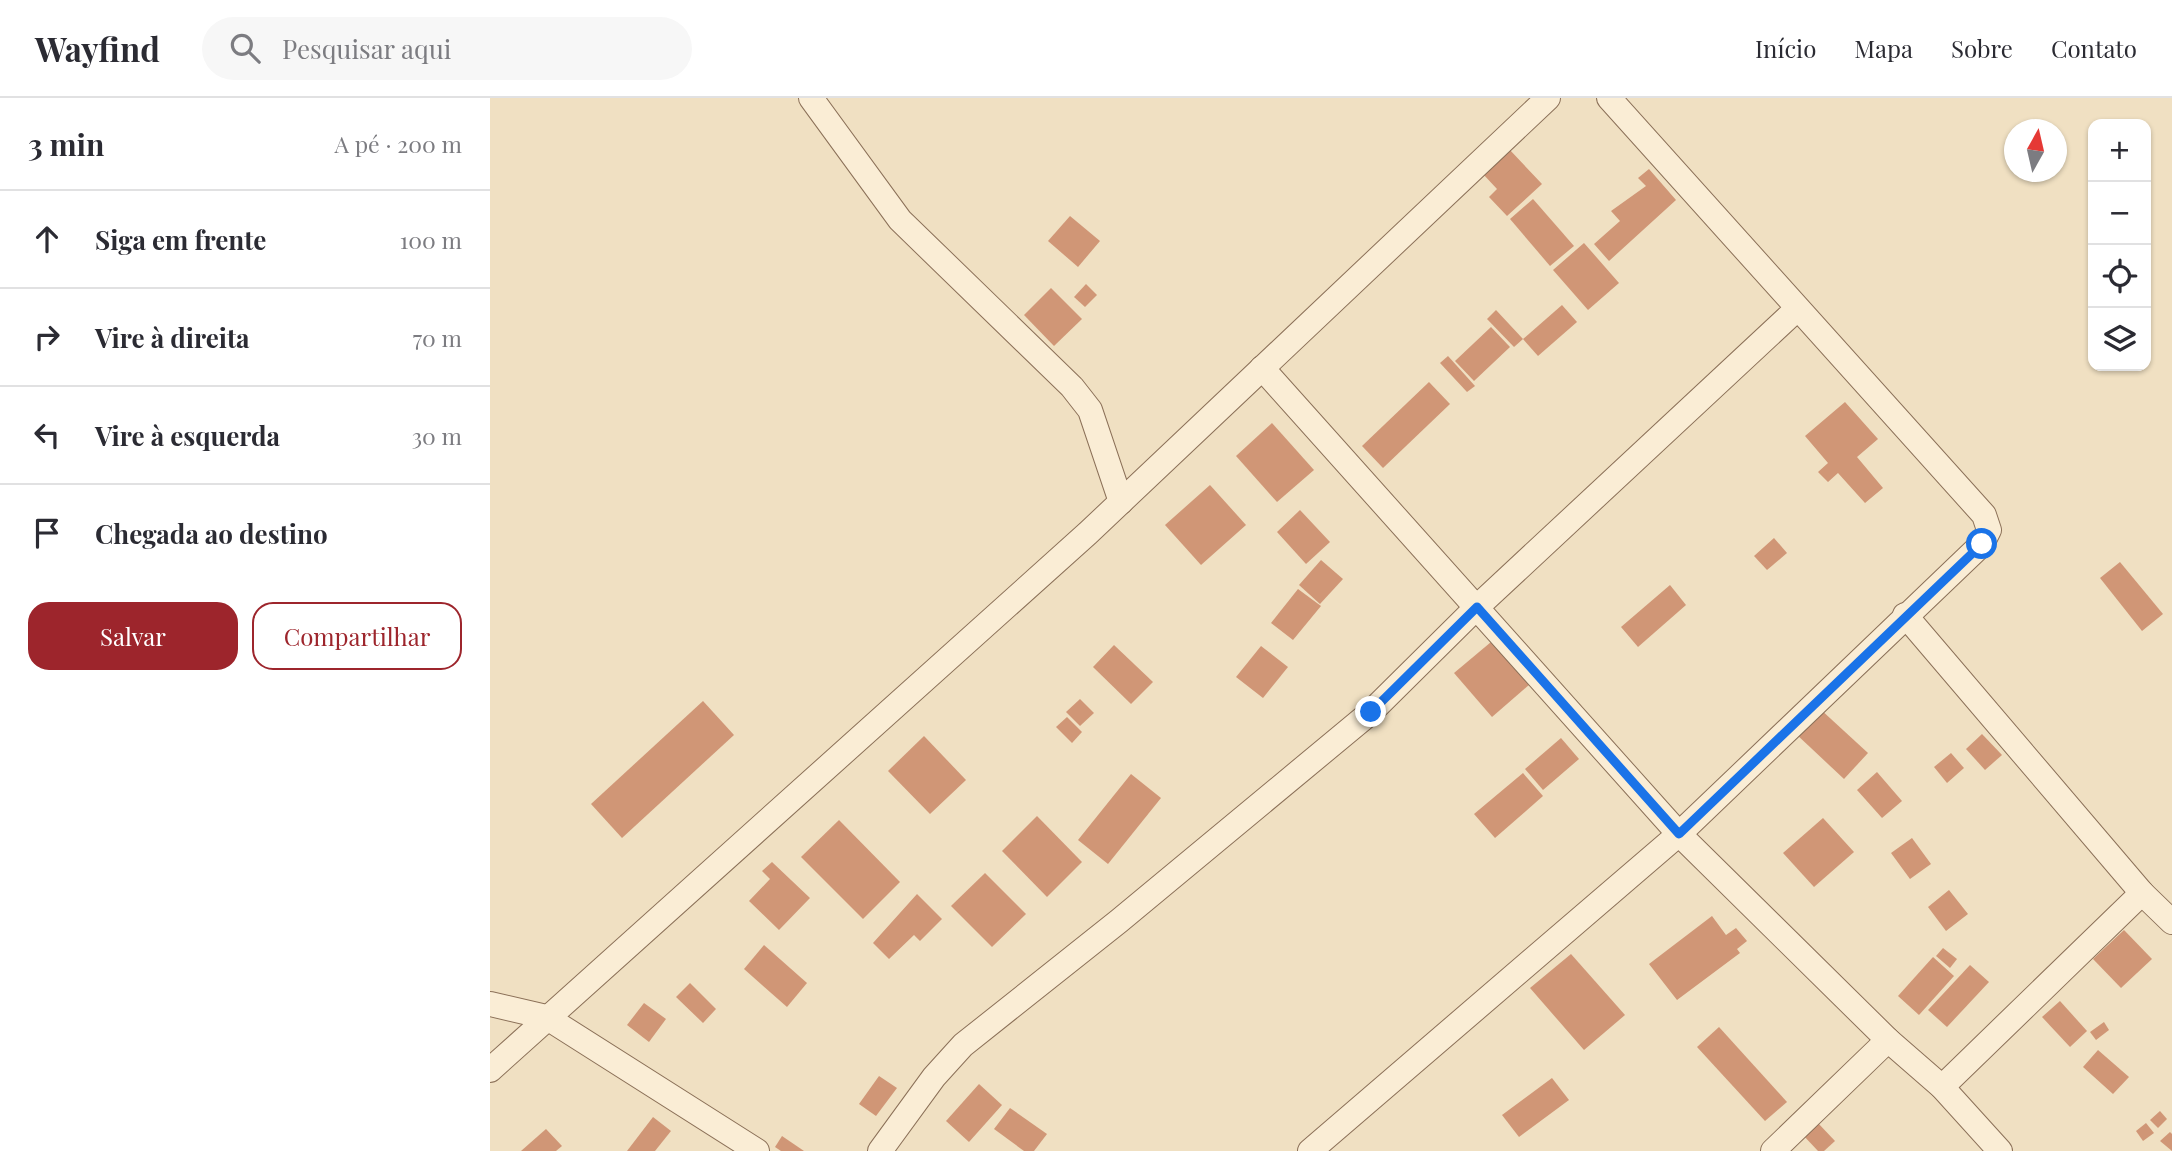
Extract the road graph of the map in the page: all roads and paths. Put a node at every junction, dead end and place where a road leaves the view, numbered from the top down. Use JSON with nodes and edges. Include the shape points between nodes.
{"nodes":[{"id":1,"x":811,"y":98,"type":"edge"},
{"id":2,"x":1548,"y":98,"type":"edge"},
{"id":3,"x":1609,"y":98,"type":"edge"},
{"id":4,"x":1797,"y":309,"type":"junction"},
{"id":5,"x":1262,"y":369,"type":"junction"},
{"id":6,"x":1121,"y":502,"type":"junction"},
{"id":7,"x":1477,"y":607,"type":"junction"},
{"id":8,"x":1905,"y":615,"type":"junction"},
{"id":9,"x":1679,"y":834,"type":"junction"},
{"id":10,"x":2142,"y":893,"type":"junction"},
{"id":11,"x":2172,"y":922,"type":"edge"},
{"id":12,"x":490,"y":1004,"type":"edge"},
{"id":13,"x":546,"y":1017,"type":"junction"},
{"id":14,"x":1888,"y":1040,"type":"junction"},
{"id":15,"x":490,"y":1070,"type":"edge"},
{"id":16,"x":1942,"y":1087,"type":"junction"},
{"id":17,"x":757,"y":1151,"type":"edge"},
{"id":18,"x":880,"y":1151,"type":"edge"},
{"id":19,"x":1310,"y":1151,"type":"edge"},
{"id":20,"x":1773,"y":1151,"type":"edge"},
{"id":21,"x":2000,"y":1151,"type":"edge"}],
"edges":[{"from":1,"to":6,"type":"street","via":[[900,220],[1072,387],[1090,410]]},
{"from":2,"to":5,"type":"street"},
{"from":3,"to":4,"type":"street"},
{"from":4,"to":7,"type":"street"},
{"from":4,"to":8,"type":"street","via":[[1984,515],[1989,530],[1982,544]]},
{"from":5,"to":6,"type":"street"},
{"from":5,"to":7,"type":"street"},
{"from":6,"to":13,"type":"street"},
{"from":7,"to":9,"type":"street"},
{"from":7,"to":18,"type":"street","via":[[1371,712],[963,1045],[934,1076]]},
{"from":8,"to":9,"type":"street"},
{"from":8,"to":10,"type":"street"},
{"from":9,"to":14,"type":"street"},
{"from":9,"to":19,"type":"street"},
{"from":10,"to":11,"type":"street"},
{"from":10,"to":16,"type":"street"},
{"from":12,"to":13,"type":"street"},
{"from":13,"to":15,"type":"street"},
{"from":13,"to":17,"type":"street"},
{"from":14,"to":16,"type":"street"},
{"from":14,"to":20,"type":"street"},
{"from":16,"to":21,"type":"street"}]}
